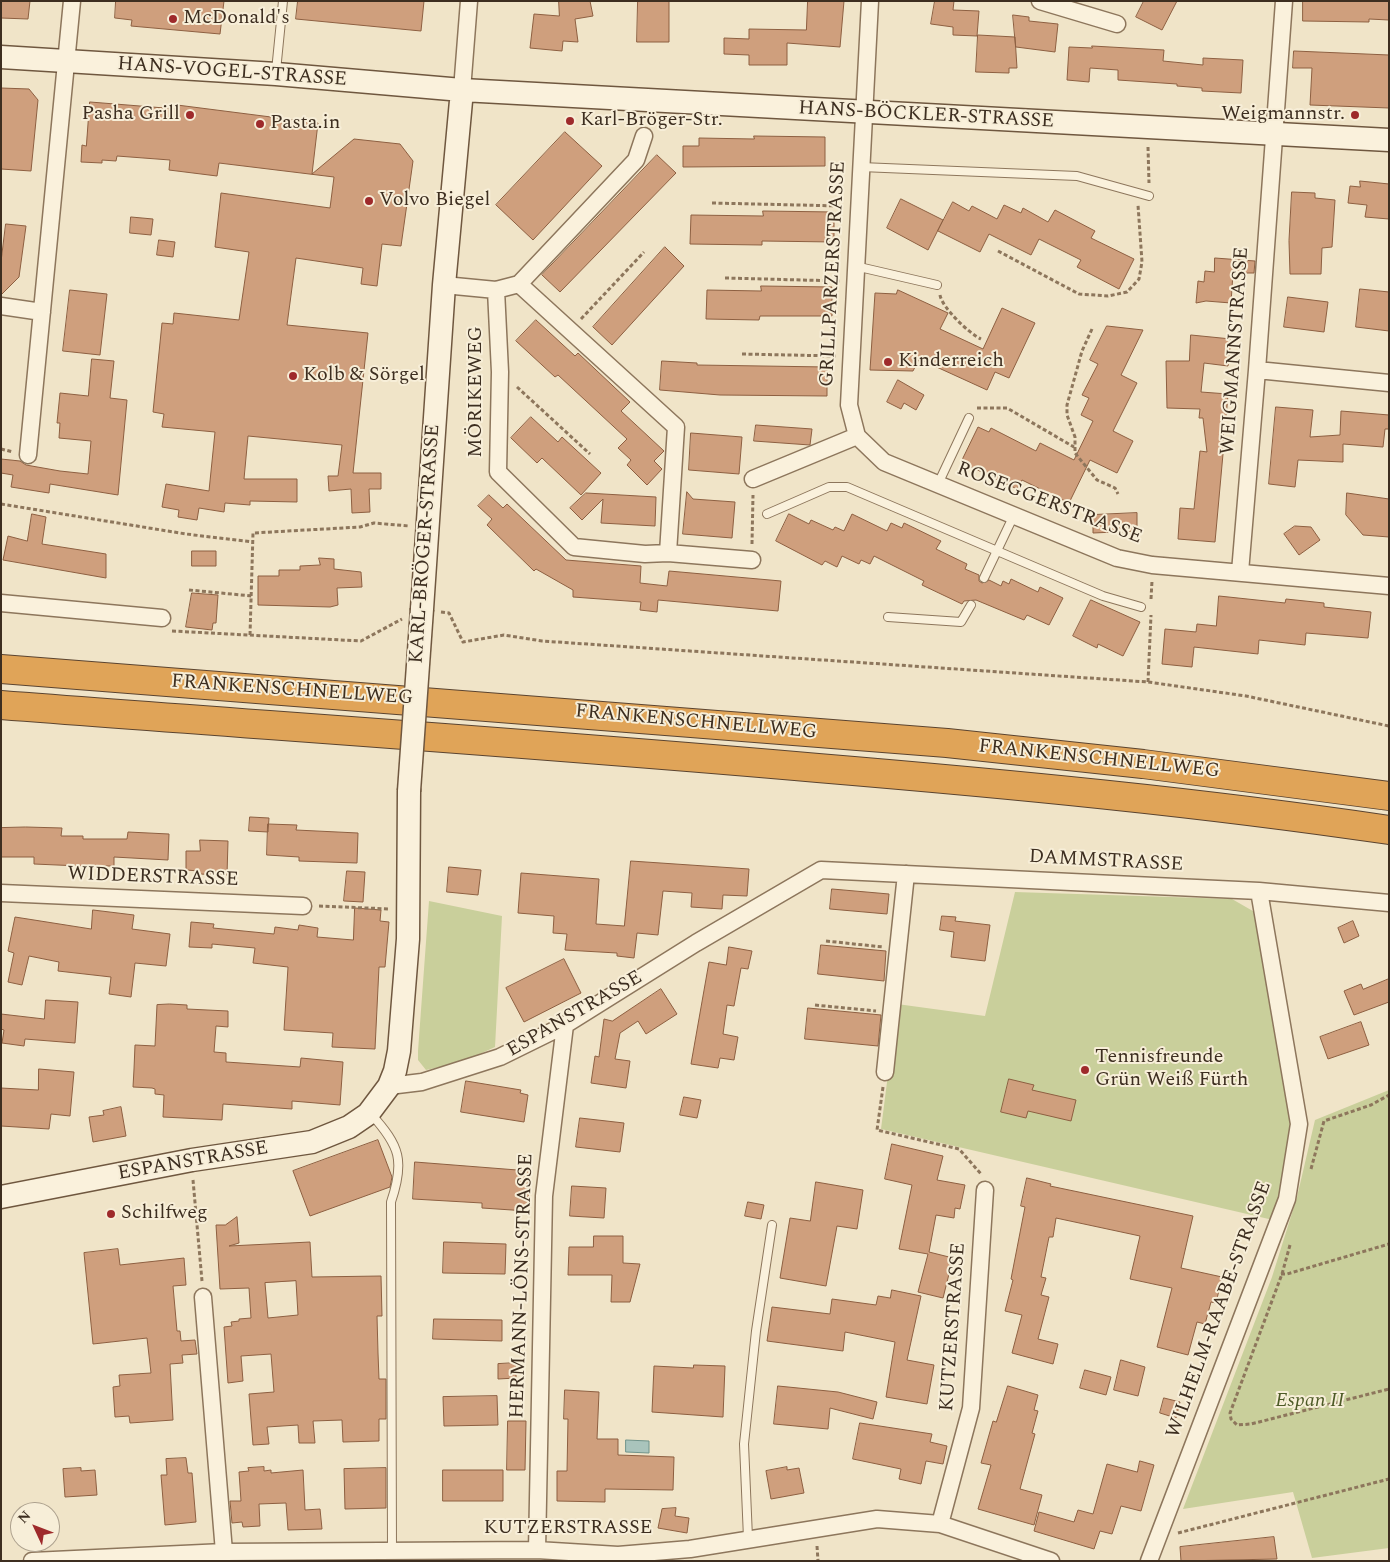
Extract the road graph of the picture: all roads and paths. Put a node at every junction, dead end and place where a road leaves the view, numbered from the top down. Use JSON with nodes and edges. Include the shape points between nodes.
{"nodes":[{"id":1,"x":72,"y":1,"type":"edge"},
{"id":2,"x":283,"y":1,"type":"edge"},
{"id":3,"x":469,"y":1,"type":"edge"},
{"id":4,"x":870,"y":1,"type":"edge"},
{"id":5,"x":1040,"y":1,"type":"edge"},
{"id":6,"x":1284,"y":1,"type":"edge"},
{"id":7,"x":1117,"y":24,"type":"dead end"},
{"id":8,"x":1,"y":57,"type":"edge"},
{"id":9,"x":67,"y":62,"type":"junction"},
{"id":10,"x":276,"y":74,"type":"junction"},
{"id":11,"x":462,"y":90,"type":"junction"},
{"id":12,"x":864,"y":113,"type":"junction"},
{"id":13,"x":1148,"y":128,"type":"junction"},
{"id":14,"x":1274,"y":134,"type":"junction"},
{"id":15,"x":644,"y":136,"type":"dead end"},
{"id":16,"x":1389,"y":140,"type":"edge"},
{"id":17,"x":860,"y":167,"type":"junction"},
{"id":18,"x":1137,"y":193,"type":"junction"},
{"id":19,"x":1149,"y":196,"type":"joint"},
{"id":20,"x":712,"y":203,"type":"dead end"},
{"id":21,"x":858,"y":206,"type":"junction"},
{"id":22,"x":998,"y":251,"type":"dead end"},
{"id":23,"x":644,"y":252,"type":"dead end"},
{"id":24,"x":854,"y":274,"type":"junction"},
{"id":25,"x":725,"y":278,"type":"dead end"},
{"id":26,"x":519,"y":284,"type":"junction"},
{"id":27,"x":444,"y":285,"type":"junction"},
{"id":28,"x":938,"y":285,"type":"joint"},
{"id":29,"x":496,"y":290,"type":"junction"},
{"id":30,"x":1,"y":306,"type":"edge"},
{"id":31,"x":42,"y":312,"type":"junction"},
{"id":32,"x":1092,"y":329,"type":"dead end"},
{"id":33,"x":570,"y":330,"type":"junction"},
{"id":34,"x":981,"y":339,"type":"dead end"},
{"id":35,"x":742,"y":354,"type":"dead end"},
{"id":36,"x":851,"y":356,"type":"junction"},
{"id":37,"x":1257,"y":370,"type":"junction"},
{"id":38,"x":500,"y":372,"type":"junction"},
{"id":39,"x":1389,"y":384,"type":"edge"},
{"id":40,"x":969,"y":418,"type":"joint"},
{"id":41,"x":857,"y":436,"type":"junction"},
{"id":42,"x":1074,"y":447,"type":"junction"},
{"id":43,"x":590,"y":454,"type":"dead end"},
{"id":44,"x":28,"y":455,"type":"dead end"},
{"id":45,"x":753,"y":479,"type":"joint"},
{"id":46,"x":938,"y":484,"type":"junction"},
{"id":47,"x":1118,"y":494,"type":"dead end"},
{"id":48,"x":1,"y":504,"type":"edge"},
{"id":49,"x":767,"y":514,"type":"dead end"},
{"id":50,"x":1014,"y":515,"type":"junction"},
{"id":51,"x":427,"y":528,"type":"junction"},
{"id":52,"x":253,"y":542,"type":"junction"},
{"id":53,"x":997,"y":550,"type":"junction"},
{"id":54,"x":668,"y":553,"type":"junction"},
{"id":55,"x":752,"y":560,"type":"joint"},
{"id":56,"x":1152,"y":566,"type":"junction"},
{"id":57,"x":1240,"y":572,"type":"junction"},
{"id":58,"x":984,"y":578,"type":"dead end"},
{"id":59,"x":1389,"y":586,"type":"edge"},
{"id":60,"x":189,"y":590,"type":"dead end"},
{"id":61,"x":252,"y":596,"type":"junction"},
{"id":62,"x":1151,"y":601,"type":"dead end"},
{"id":63,"x":1,"y":603,"type":"edge"},
{"id":64,"x":970,"y":605,"type":"dead end"},
{"id":65,"x":1141,"y":607,"type":"dead end"},
{"id":66,"x":422,"y":609,"type":"junction"},
{"id":67,"x":1151,"y":610,"type":"dead end"},
{"id":68,"x":888,"y":617,"type":"dead end"},
{"id":69,"x":162,"y":618,"type":"joint"},
{"id":70,"x":250,"y":635,"type":"junction"},
{"id":71,"x":1,"y":669,"type":"edge"},
{"id":72,"x":1148,"y":682,"type":"junction"},
{"id":73,"x":1,"y":706,"type":"edge"},
{"id":74,"x":1389,"y":726,"type":"edge"},
{"id":75,"x":1389,"y":796,"type":"edge"},
{"id":76,"x":1389,"y":830,"type":"edge"},
{"id":77,"x":820,"y":870,"type":"joint"},
{"id":78,"x":906,"y":874,"type":"junction"},
{"id":79,"x":1259,"y":891,"type":"junction"},
{"id":80,"x":1,"y":893,"type":"edge"},
{"id":81,"x":1389,"y":902,"type":"edge"},
{"id":82,"x":303,"y":906,"type":"joint"},
{"id":83,"x":408,"y":909,"type":"junction"},
{"id":84,"x":826,"y":941,"type":"dead end"},
{"id":85,"x":898,"y":948,"type":"junction"},
{"id":86,"x":814,"y":1005,"type":"dead end"},
{"id":87,"x":891,"y":1013,"type":"junction"},
{"id":88,"x":564,"y":1025,"type":"junction"},
{"id":89,"x":885,"y":1072,"type":"joint"},
{"id":90,"x":389,"y":1086,"type":"junction"},
{"id":91,"x":1389,"y":1095,"type":"edge"},
{"id":92,"x":370,"y":1112,"type":"junction"},
{"id":93,"x":192,"y":1160,"type":"junction"},
{"id":94,"x":1308,"y":1179,"type":"dead end"},
{"id":95,"x":985,"y":1190,"type":"joint"},
{"id":96,"x":1,"y":1197,"type":"edge"},
{"id":97,"x":772,"y":1225,"type":"dead end"},
{"id":98,"x":1292,"y":1236,"type":"dead end"},
{"id":99,"x":1389,"y":1244,"type":"edge"},
{"id":100,"x":1260,"y":1273,"type":"junction"},
{"id":101,"x":1282,"y":1274,"type":"junction"},
{"id":102,"x":203,"y":1297,"type":"joint"},
{"id":103,"x":1389,"y":1389,"type":"edge"},
{"id":104,"x":1389,"y":1478,"type":"edge"},
{"id":105,"x":940,"y":1524,"type":"junction"},
{"id":106,"x":748,"y":1538,"type":"junction"},
{"id":107,"x":1158,"y":1538,"type":"junction"},
{"id":108,"x":537,"y":1550,"type":"junction"},
{"id":109,"x":224,"y":1552,"type":"junction"},
{"id":110,"x":392,"y":1552,"type":"junction"},
{"id":111,"x":32,"y":1561,"type":"edge"},
{"id":112,"x":1051,"y":1561,"type":"edge"},
{"id":113,"x":1149,"y":1561,"type":"edge"}],
"edges":[{"from":1,"to":9,"type":"street"},
{"from":2,"to":10,"type":"lane"},
{"from":3,"to":11,"type":"street","name":"KARL-BRÖGER-STRASSE"},
{"from":4,"to":12,"type":"street","name":"GRILLPARZERSTRASSE"},
{"from":5,"to":7,"type":"street"},
{"from":6,"to":14,"type":"street","name":"WEIGMANNSTRASSE"},
{"from":8,"to":9,"type":"street","name":"HANS-VOGEL-STRASSE"},
{"from":9,"to":10,"type":"street","name":"HANS-VOGEL-STRASSE"},
{"from":9,"to":31,"type":"street"},
{"from":10,"to":11,"type":"street","name":"HANS-VOGEL-STRASSE"},
{"from":11,"to":12,"type":"street","name":"HANS-BÖCKLER-STRASSE"},
{"from":11,"to":27,"type":"street","name":"KARL-BRÖGER-STRASSE"},
{"from":12,"to":13,"type":"street","name":"HANS-BÖCKLER-STRASSE"},
{"from":12,"to":17,"type":"street","name":"GRILLPARZERSTRASSE"},
{"from":13,"to":14,"type":"street","name":"HANS-BÖCKLER-STRASSE"},
{"from":13,"to":19,"type":"path"},
{"from":14,"to":16,"type":"street","name":"HANS-BÖCKLER-STRASSE"},
{"from":14,"to":37,"type":"street","name":"WEIGMANNSTRASSE"},
{"from":15,"to":26,"type":"street","via":[[636,160]]},
{"from":17,"to":18,"type":"lane","via":[[1077,176]]},
{"from":17,"to":21,"type":"street","name":"GRILLPARZERSTRASSE"},
{"from":18,"to":19,"type":"lane"},
{"from":18,"to":22,"type":"path","via":[[1142,262],[1139,279],[1127,292],[1108,296],[1079,294]]},
{"from":20,"to":21,"type":"path"},
{"from":21,"to":24,"type":"street","name":"GRILLPARZERSTRASSE"},
{"from":23,"to":33,"type":"path"},
{"from":24,"to":25,"type":"path"},
{"from":24,"to":28,"type":"lane"},
{"from":24,"to":36,"type":"street","name":"GRILLPARZERSTRASSE"},
{"from":26,"to":29,"type":"street"},
{"from":26,"to":33,"type":"street"},
{"from":27,"to":29,"type":"street"},
{"from":27,"to":51,"type":"street","name":"KARL-BRÖGER-STRASSE"},
{"from":28,"to":34,"type":"path","via":[[940,300]]},
{"from":29,"to":38,"type":"street","name":"MÖRIKEWEG"},
{"from":30,"to":31,"type":"street"},
{"from":31,"to":44,"type":"street"},
{"from":32,"to":42,"type":"path","via":[[1082,351],[1067,406],[1075,437]]},
{"from":33,"to":54,"type":"street","via":[[676,427]]},
{"from":35,"to":36,"type":"path"},
{"from":36,"to":41,"type":"street","name":"GRILLPARZERSTRASSE","via":[[849,405]]},
{"from":37,"to":39,"type":"street"},
{"from":37,"to":57,"type":"street","name":"WEIGMANNSTRASSE"},
{"from":38,"to":43,"type":"path"},
{"from":38,"to":54,"type":"street","name":"MÖRIKEWEG","via":[[498,472],[574,547]]},
{"from":40,"to":42,"type":"path","via":[[975,408],[1007,408]]},
{"from":40,"to":46,"type":"lane"},
{"from":41,"to":45,"type":"street"},
{"from":41,"to":46,"type":"street","name":"ROSEGGERSTRASSE","via":[[884,462]]},
{"from":42,"to":47,"type":"path","via":[[1090,473],[1115,488]]},
{"from":45,"to":55,"type":"path"},
{"from":46,"to":50,"type":"street","name":"ROSEGGERSTRASSE"},
{"from":48,"to":52,"type":"path"},
{"from":49,"to":53,"type":"lane","via":[[829,487],[847,487]]},
{"from":50,"to":53,"type":"lane"},
{"from":50,"to":56,"type":"street","name":"ROSEGGERSTRASSE","via":[[1117,558]]},
{"from":51,"to":52,"type":"path","via":[[374,523],[360,527],[253,532]]},
{"from":51,"to":66,"type":"street","name":"KARL-BRÖGER-STRASSE"},
{"from":52,"to":61,"type":"path"},
{"from":53,"to":58,"type":"lane"},
{"from":53,"to":65,"type":"lane","via":[[1103,596]]},
{"from":54,"to":55,"type":"street","name":"MÖRIKEWEG"},
{"from":56,"to":57,"type":"street","name":"ROSEGGERSTRASSE"},
{"from":56,"to":62,"type":"path"},
{"from":57,"to":59,"type":"street","name":"ROSEGGERSTRASSE"},
{"from":60,"to":61,"type":"path"},
{"from":61,"to":70,"type":"path"},
{"from":63,"to":69,"type":"street"},
{"from":64,"to":68,"type":"lane","via":[[961,622]]},
{"from":66,"to":70,"type":"path","via":[[361,641]]},
{"from":66,"to":72,"type":"path","via":[[448,614],[463,642],[504,635],[552,642]]},
{"from":66,"to":83,"type":"street","name":"KARL-BRÖGER-STRASSE","bridge":true,"via":[[409,791]]},
{"from":67,"to":72,"type":"path"},
{"from":69,"to":70,"type":"path","via":[[167,631]]},
{"from":71,"to":75,"type":"highway","name":"FRANKENSCHNELLWEG","via":[[947,743]]},
{"from":72,"to":74,"type":"path","via":[[1246,696]]},
{"from":73,"to":76,"type":"highway","name":"FRANKENSCHNELLWEG","via":[[925,777],[1138,797]]},
{"from":77,"to":78,"type":"street","name":"DAMMSTRASSE"},
{"from":77,"to":88,"type":"street","name":"ESPANSTRASSE"},
{"from":78,"to":79,"type":"street","name":"DAMMSTRASSE"},
{"from":78,"to":85,"type":"street"},
{"from":79,"to":81,"type":"street","name":"DAMMSTRASSE"},
{"from":79,"to":100,"type":"street","name":"WILHELM-RAABE-STRASSE","via":[[1299,1124],[1287,1199]]},
{"from":80,"to":82,"type":"street","name":"WIDDERSTRASSE"},
{"from":82,"to":83,"type":"path"},
{"from":83,"to":90,"type":"street","name":"KARL-BRÖGER-STRASSE","via":[[399,1051]]},
{"from":84,"to":85,"type":"path"},
{"from":85,"to":87,"type":"street"},
{"from":86,"to":87,"type":"path"},
{"from":87,"to":89,"type":"street"},
{"from":88,"to":90,"type":"street","name":"ESPANSTRASSE","via":[[500,1057],[422,1082]]},
{"from":88,"to":108,"type":"street","name":"HERMANN-LÖNS-STRASSE","via":[[544,1196]]},
{"from":89,"to":95,"type":"path","via":[[877,1130],[959,1149],[988,1183]]},
{"from":90,"to":92,"type":"street","name":"ESPANSTRASSE"},
{"from":91,"to":94,"type":"path","via":[[1324,1122]]},
{"from":92,"to":93,"type":"street","name":"ESPANSTRASSE","via":[[349,1127],[312,1142]]},
{"from":92,"to":110,"type":"lane","via":[[388,1132],[400,1161],[399,1178],[391,1202]]},
{"from":93,"to":96,"type":"street","name":"ESPANSTRASSE"},
{"from":93,"to":102,"type":"path"},
{"from":95,"to":105,"type":"street","name":"KUTZERSTRASSE","via":[[971,1408]]},
{"from":97,"to":106,"type":"lane","via":[[744,1444]]},
{"from":98,"to":101,"type":"path"},
{"from":99,"to":101,"type":"path"},
{"from":100,"to":101,"type":"path"},
{"from":100,"to":107,"type":"street","name":"WILHELM-RAABE-STRASSE"},
{"from":101,"to":103,"type":"path","via":[[1230,1413],[1231,1419],[1237,1425],[1251,1424]]},
{"from":102,"to":109,"type":"street"},
{"from":104,"to":107,"type":"path"},
{"from":105,"to":106,"type":"street","name":"KUTZERSTRASSE","via":[[877,1519]]},
{"from":105,"to":112,"type":"street","name":"KUTZERSTRASSE"},
{"from":106,"to":108,"type":"street","name":"KUTZERSTRASSE","via":[[690,1549],[618,1555]]},
{"from":107,"to":113,"type":"street","name":"WILHELM-RAABE-STRASSE"},
{"from":108,"to":110,"type":"street","name":"KUTZERSTRASSE"},
{"from":109,"to":110,"type":"street","name":"KUTZERSTRASSE"},
{"from":109,"to":111,"type":"street","name":"KUTZERSTRASSE"}]}
